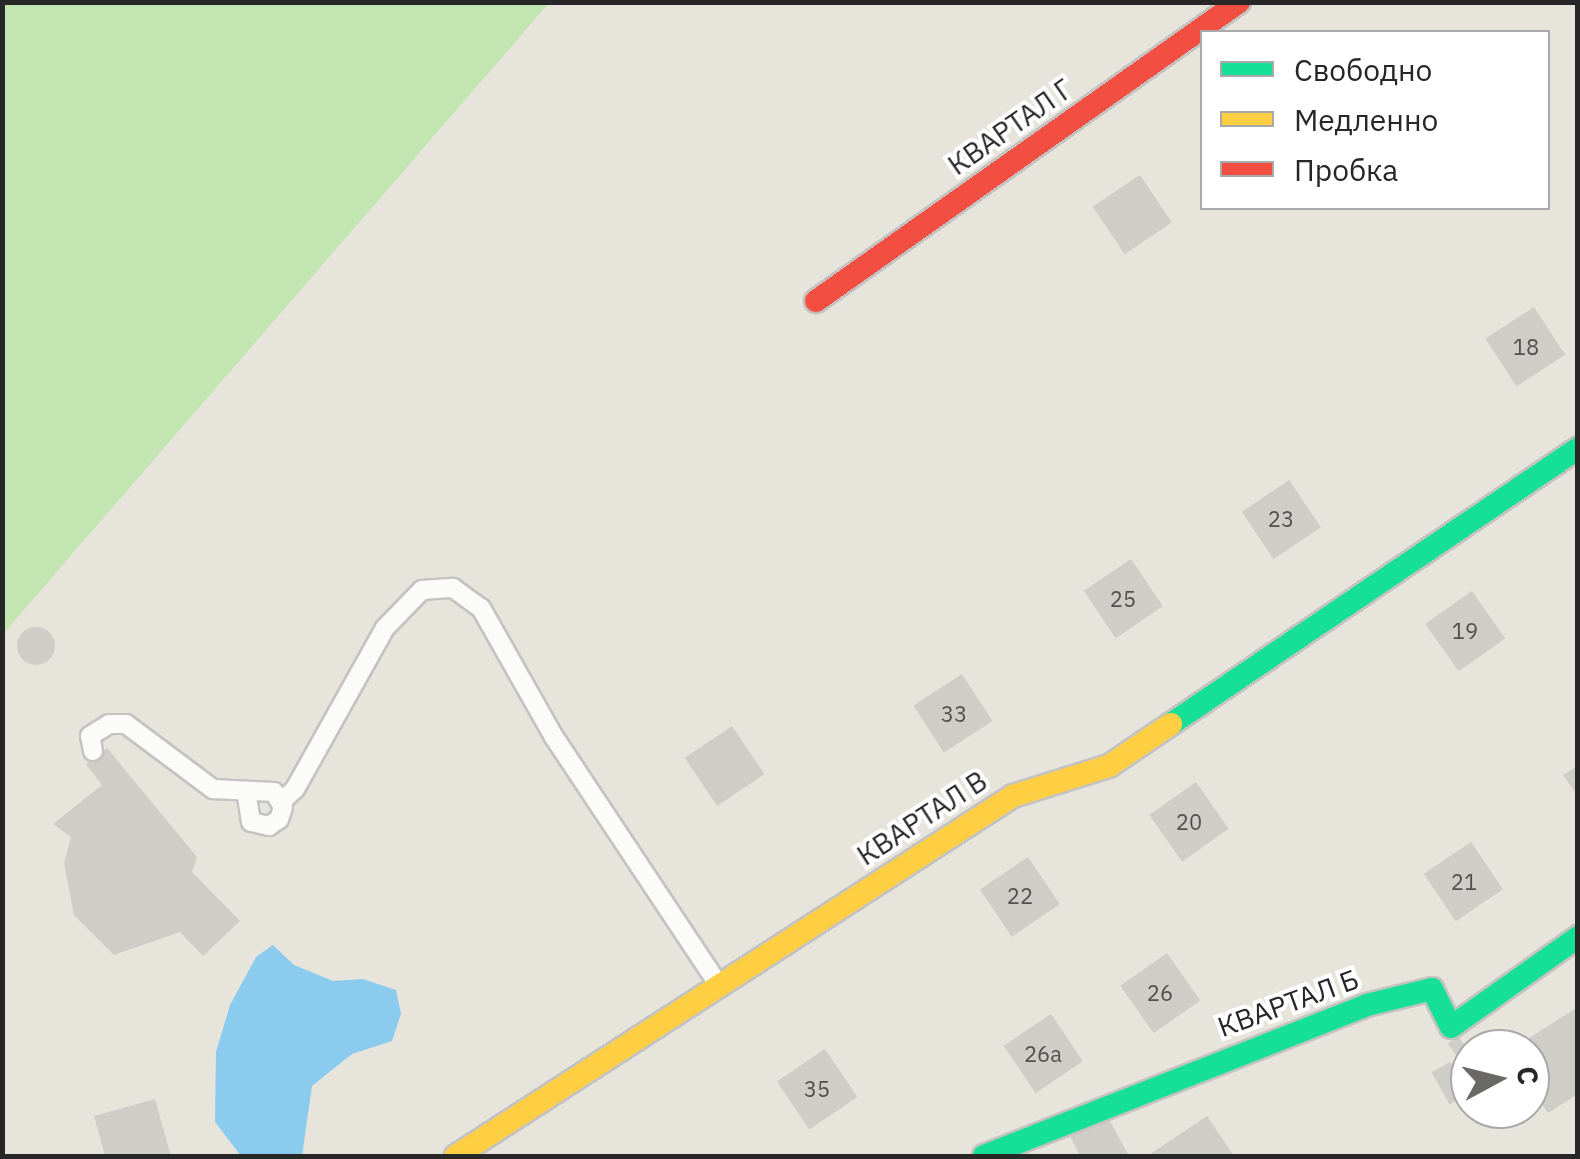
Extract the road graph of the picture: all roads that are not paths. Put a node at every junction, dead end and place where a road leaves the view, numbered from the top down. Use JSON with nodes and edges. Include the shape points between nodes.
{"nodes":[{"id":1,"x":1239,"y":2,"type":"edge"},
{"id":2,"x":816,"y":301,"type":"dead end"},
{"id":3,"x":1578,"y":448,"type":"edge"},
{"id":4,"x":93,"y":750,"type":"dead end"},
{"id":5,"x":247,"y":796,"type":"junction"},
{"id":6,"x":282,"y":801,"type":"junction"},
{"id":7,"x":1578,"y":937,"type":"edge"},
{"id":8,"x":719,"y":986,"type":"junction"},
{"id":9,"x":456,"y":1156,"type":"edge"},
{"id":10,"x":984,"y":1156,"type":"edge"}],
"edges":[{"from":1,"to":2,"type":"street","name":"КВАРТАЛ Г"},
{"from":3,"to":8,"type":"street","name":"КВАРТАЛ В","via":[[1109,766],[1013,796]]},
{"from":4,"to":5,"type":"lane","via":[[90,736],[109,724],[126,724],[213,789]]},
{"from":5,"to":6,"type":"lane","via":[[268,789]]},
{"from":5,"to":6,"type":"lane","via":[[248,817],[263,826],[279,818]]},
{"from":6,"to":8,"type":"lane","via":[[386,628],[422,590],[454,588],[481,608],[554,736]]},
{"from":7,"to":10,"type":"street","name":"КВАРТАЛ Б","via":[[1451,1026],[1432,989],[1367,1005]]},
{"from":8,"to":9,"type":"street","name":"КВАРТАЛ В"}]}
